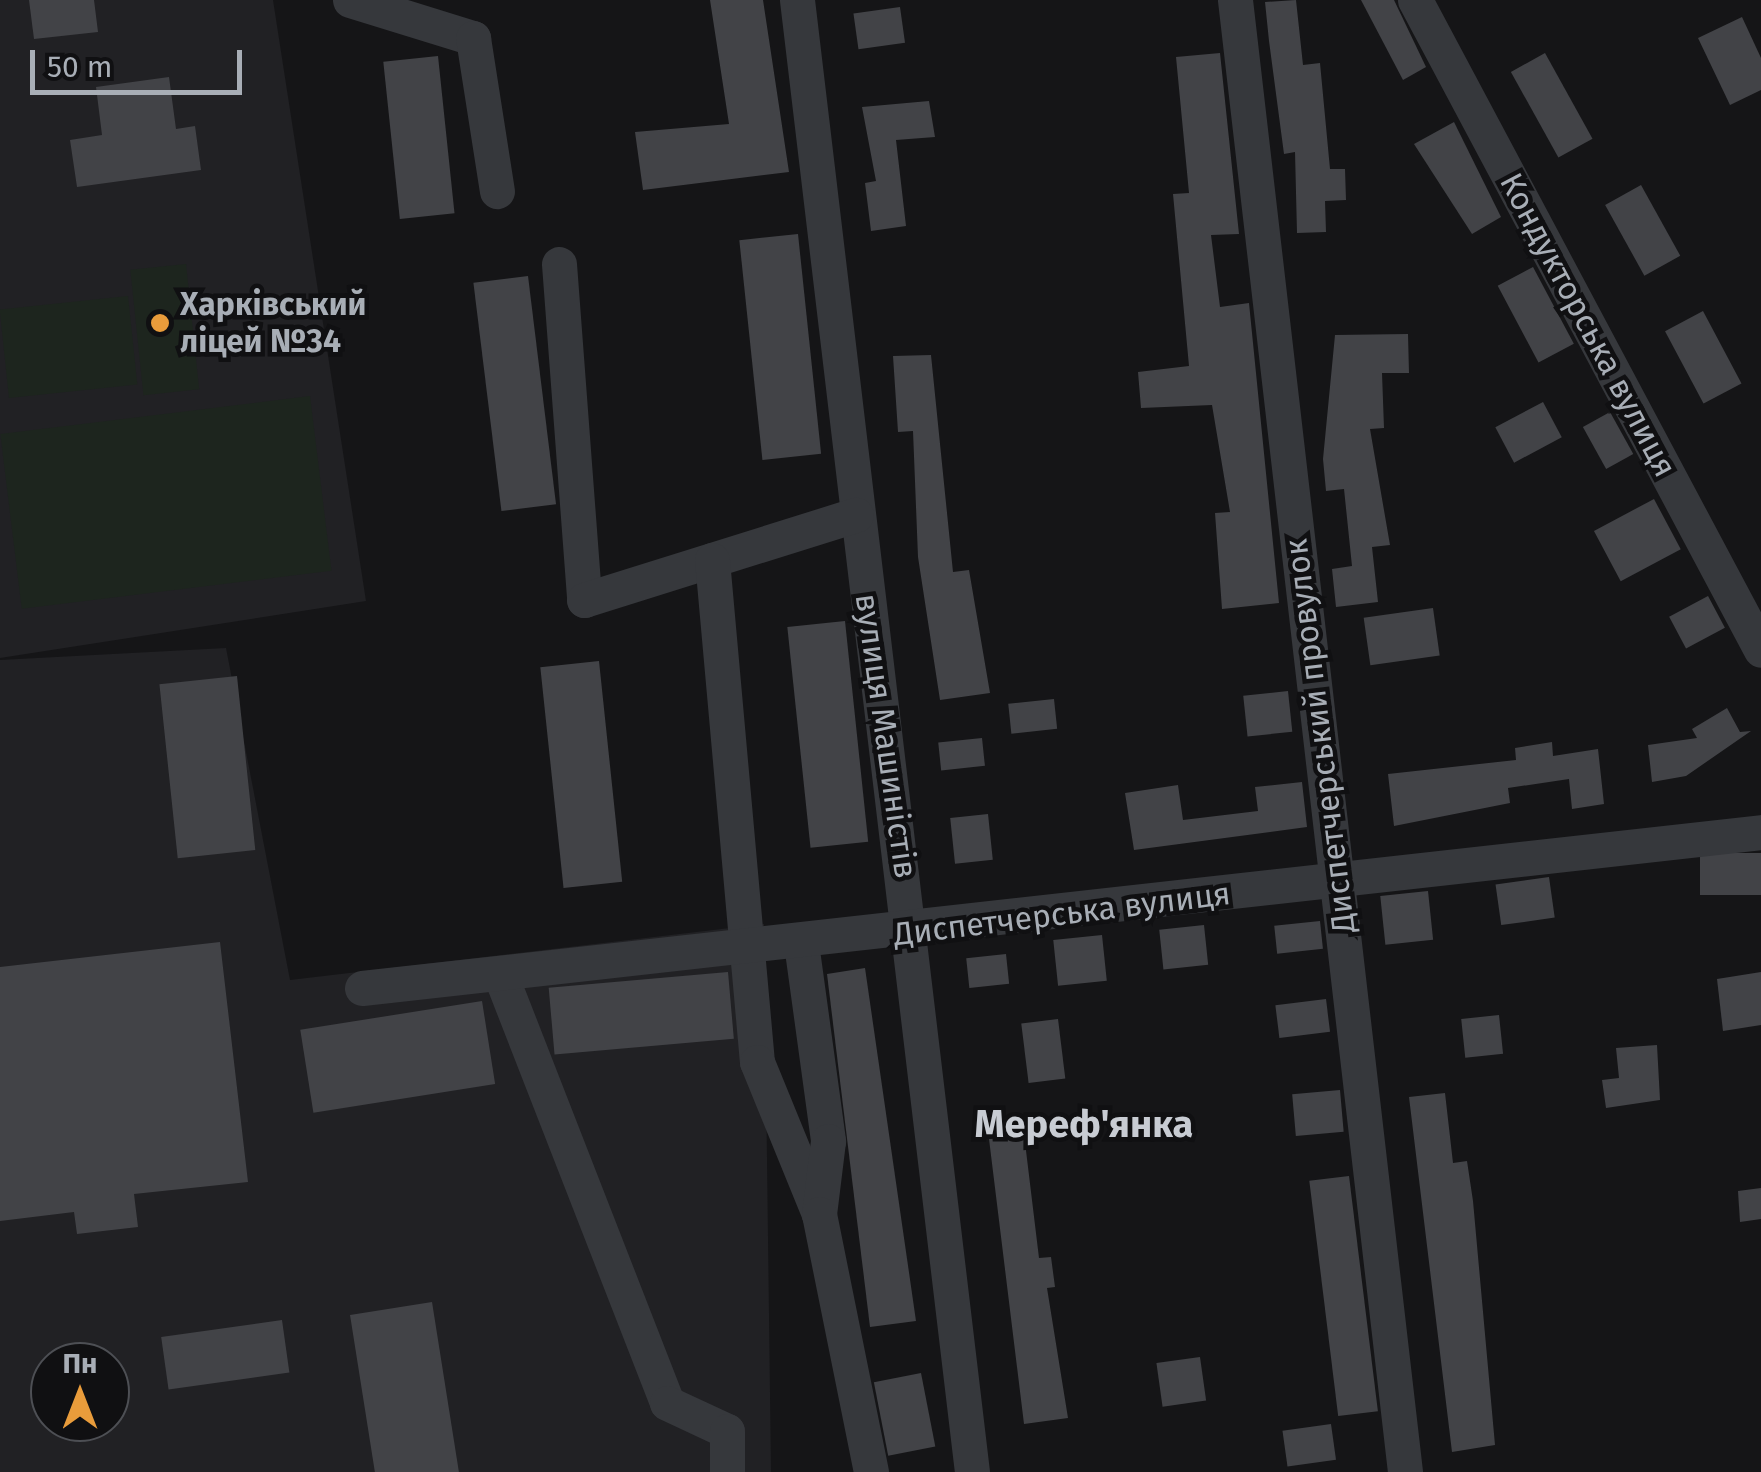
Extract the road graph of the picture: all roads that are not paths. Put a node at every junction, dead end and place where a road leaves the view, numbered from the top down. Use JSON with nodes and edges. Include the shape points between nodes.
{"nodes":[{"id":1,"x":350,"y":0,"type":"edge"},
{"id":2,"x":797,"y":0,"type":"edge"},
{"id":3,"x":1235,"y":0,"type":"edge"},
{"id":4,"x":1415,"y":0,"type":"edge"},
{"id":5,"x":497,"y":191,"type":"dead end"},
{"id":6,"x":559,"y":264,"type":"dead end"},
{"id":7,"x":856,"y":515,"type":"junction"},
{"id":8,"x":712,"y":560,"type":"junction"},
{"id":9,"x":1761,"y":650,"type":"edge"},
{"id":10,"x":1761,"y":832,"type":"edge"},
{"id":11,"x":1337,"y":880,"type":"junction"},
{"id":12,"x":913,"y":932,"type":"junction"},
{"id":13,"x":801,"y":944,"type":"junction"},
{"id":14,"x":747,"y":949,"type":"junction"},
{"id":15,"x":500,"y":974,"type":"junction"},
{"id":16,"x":362,"y":988,"type":"dead end"},
{"id":17,"x":818,"y":1214,"type":"junction"},
{"id":18,"x":726,"y":1472,"type":"edge"},
{"id":19,"x":872,"y":1472,"type":"edge"},
{"id":20,"x":972,"y":1472,"type":"edge"},
{"id":21,"x":1405,"y":1472,"type":"edge"}],
"edges":[{"from":1,"to":5,"type":"street","via":[[473,38]]},
{"from":2,"to":7,"type":"street","name":"вулиця Машиністів"},
{"from":3,"to":11,"type":"street","name":"Диспетчерський провулок"},
{"from":4,"to":9,"type":"street","name":"Кондукторська вулиця"},
{"from":6,"to":8,"type":"street","via":[[584,600]]},
{"from":7,"to":8,"type":"street"},
{"from":7,"to":12,"type":"street","name":"вулиця Машиністів"},
{"from":8,"to":14,"type":"street"},
{"from":10,"to":11,"type":"street","name":"Диспетчерська вулиця"},
{"from":11,"to":12,"type":"street","name":"Диспетчерська вулиця"},
{"from":11,"to":21,"type":"street","name":"Диспетчерський провулок"},
{"from":12,"to":13,"type":"street","name":"Диспетчерська вулиця"},
{"from":12,"to":20,"type":"street","name":"вулиця Машиністів"},
{"from":13,"to":14,"type":"street","name":"Диспетчерська вулиця"},
{"from":13,"to":17,"type":"street","via":[[828,1141]]},
{"from":14,"to":15,"type":"street","name":"Диспетчерська вулиця"},
{"from":14,"to":17,"type":"street","via":[[757,1062]]},
{"from":15,"to":16,"type":"street","name":"Диспетчерська вулиця"},
{"from":15,"to":18,"type":"street","via":[[667,1403],[726,1431]]},
{"from":17,"to":19,"type":"street"}]}
